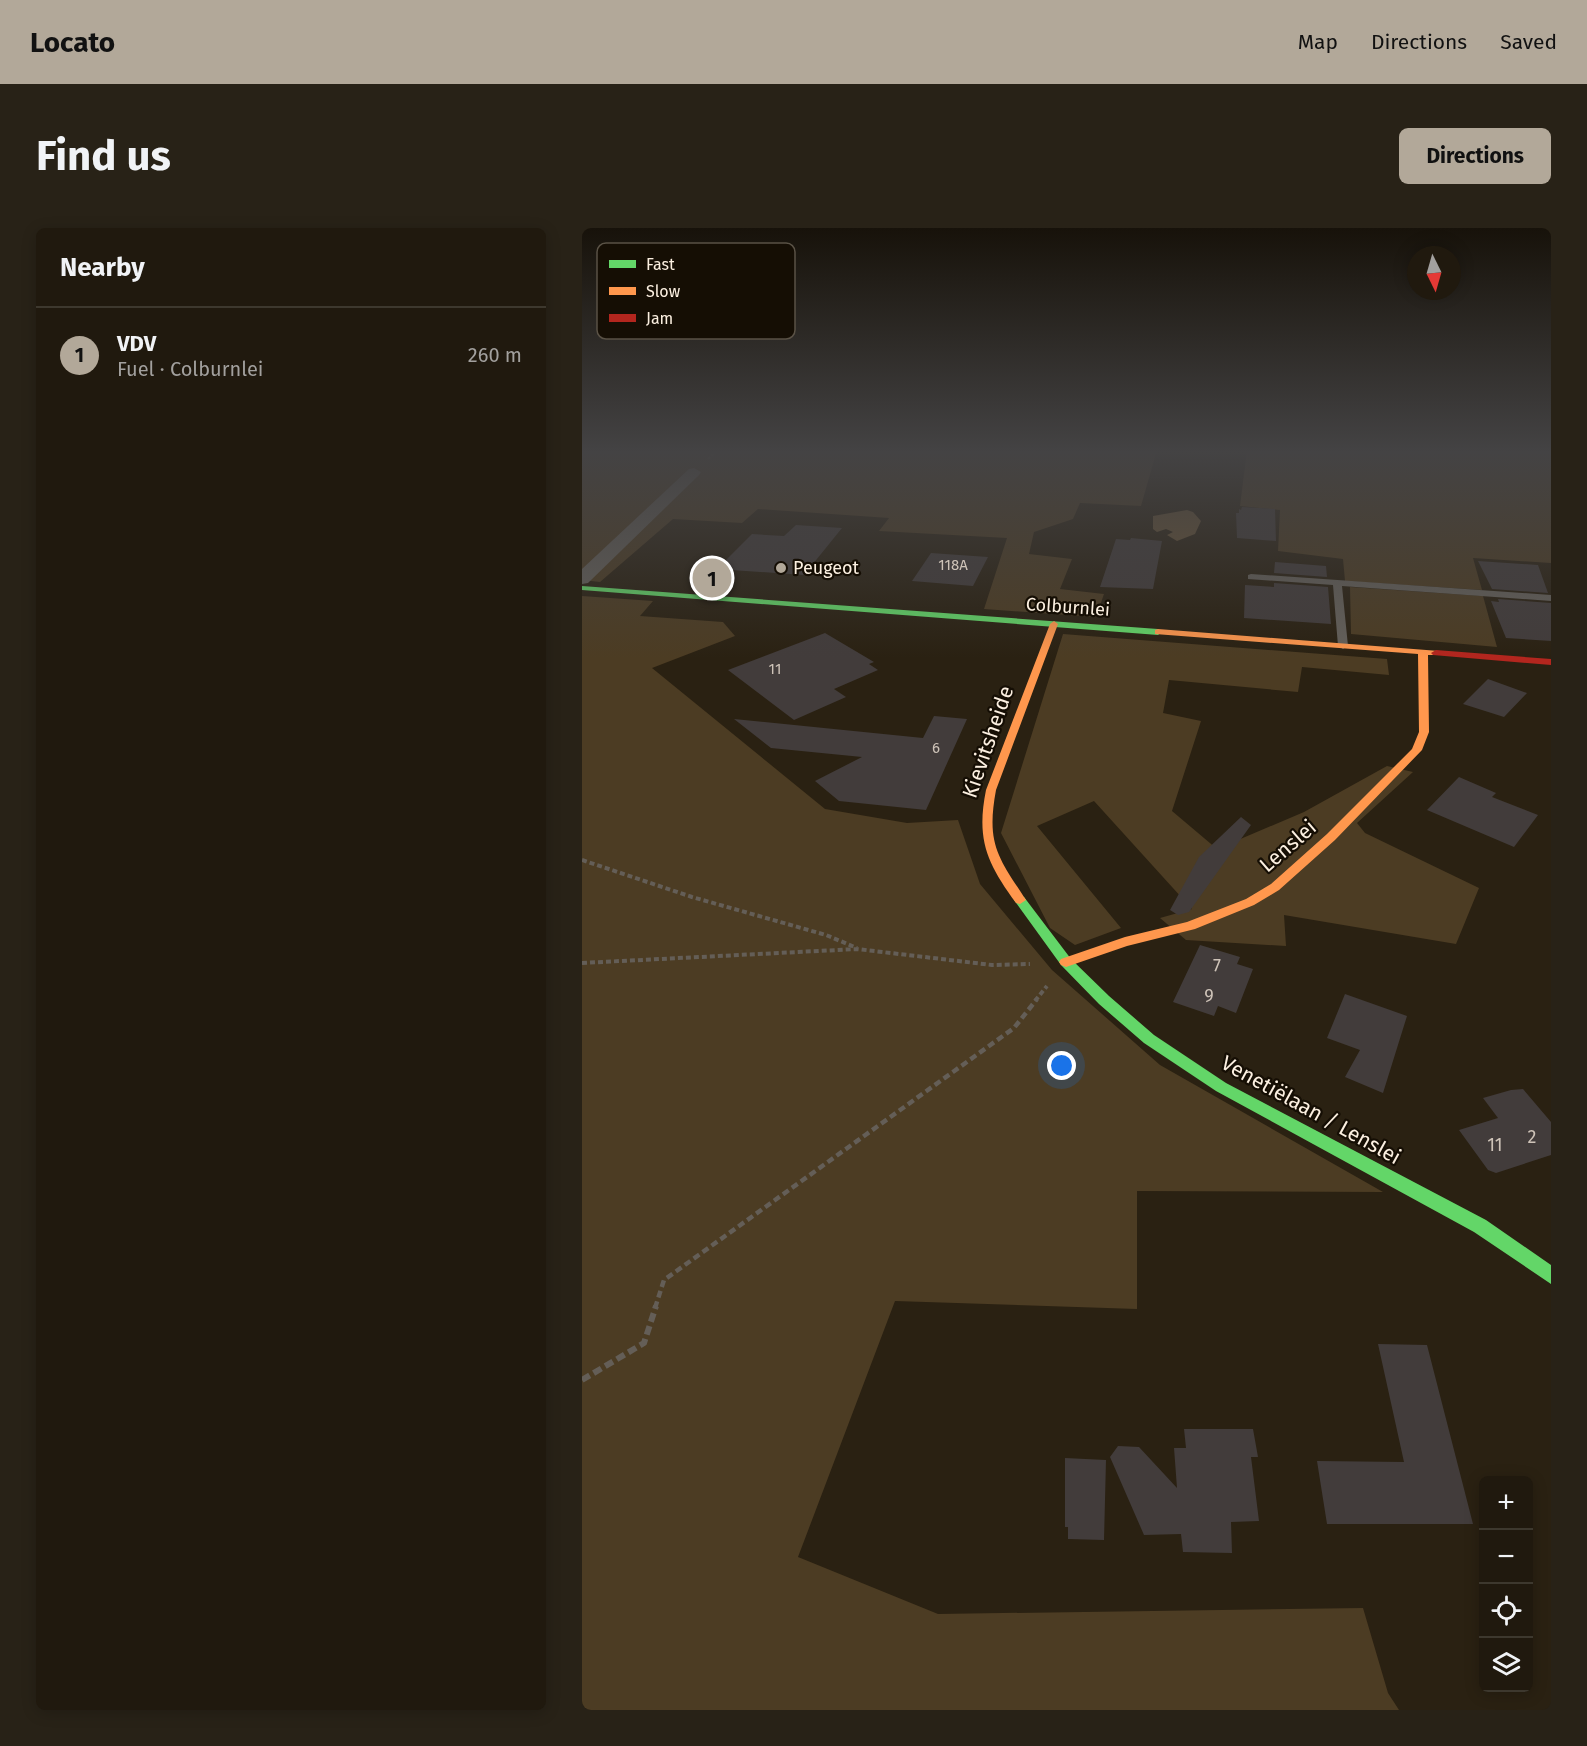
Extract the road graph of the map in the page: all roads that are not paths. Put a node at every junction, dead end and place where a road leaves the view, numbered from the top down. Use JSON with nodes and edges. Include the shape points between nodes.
{"nodes":[{"id":1,"x":645,"y":519,"type":"edge"},
{"id":2,"x":1251,"y":577,"type":"dead end"},
{"id":3,"x":582,"y":579,"type":"edge"},
{"id":4,"x":1337,"y":582,"type":"junction"},
{"id":5,"x":582,"y":588,"type":"edge"},
{"id":6,"x":1551,"y":598,"type":"edge"},
{"id":7,"x":1054,"y":624,"type":"junction"},
{"id":8,"x":1343,"y":646,"type":"junction"},
{"id":9,"x":1423,"y":652,"type":"junction"},
{"id":10,"x":1551,"y":662,"type":"edge"},
{"id":11,"x":1066,"y":962,"type":"junction"},
{"id":12,"x":1551,"y":1275,"type":"edge"}],
"edges":[{"from":1,"to":3,"type":"street"},
{"from":2,"to":4,"type":"lane"},
{"from":4,"to":6,"type":"lane"},
{"from":4,"to":8,"type":"lane"},
{"from":5,"to":7,"type":"street","name":"Colburnlei"},
{"from":7,"to":8,"type":"street","name":"Colburnlei"},
{"from":7,"to":11,"type":"street","name":"Kievitsheide","via":[[985,815],[993,859]]},
{"from":8,"to":9,"type":"street","name":"Colburnlei"},
{"from":9,"to":10,"type":"street","name":"Colburnlei"},
{"from":9,"to":11,"type":"street","name":"Lenslei","via":[[1424,732],[1417,750],[1275,887],[1250,902],[1190,926]]},
{"from":11,"to":12,"type":"street","name":"Venetiëlaan / Lenslei","via":[[1149,1039],[1221,1087],[1480,1226]]}]}
